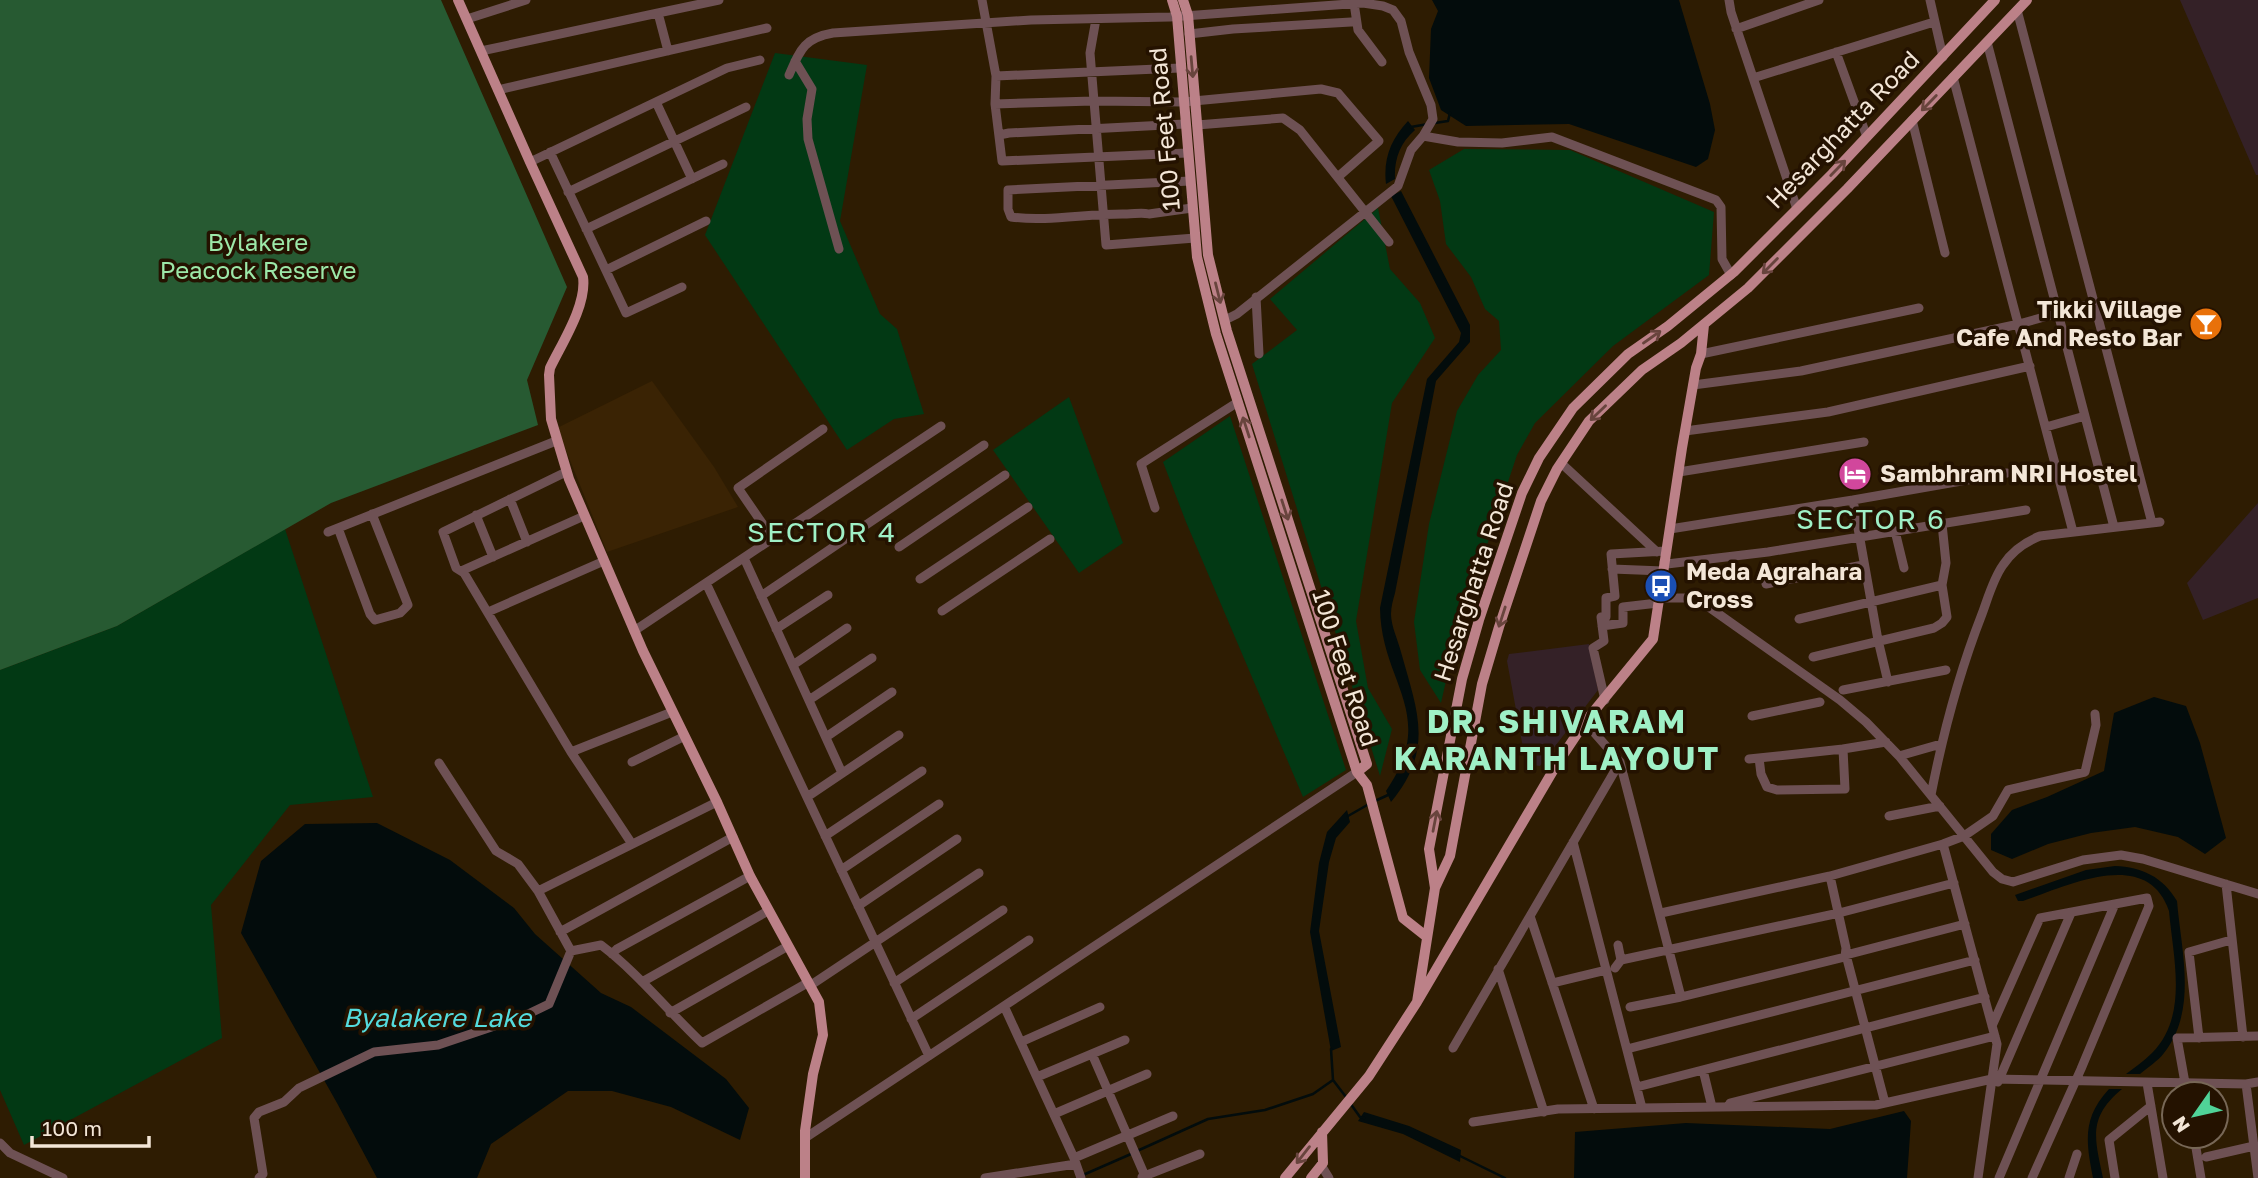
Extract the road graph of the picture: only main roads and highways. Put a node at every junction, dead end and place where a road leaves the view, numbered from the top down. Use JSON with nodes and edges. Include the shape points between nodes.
{"nodes":[{"id":1,"x":458,"y":0,"type":"edge"},
{"id":2,"x":1172,"y":0,"type":"edge"},
{"id":3,"x":1183,"y":0,"type":"edge"},
{"id":4,"x":1995,"y":0,"type":"edge"},
{"id":5,"x":2027,"y":0,"type":"edge"},
{"id":6,"x":1182,"y":15,"type":"junction"},
{"id":7,"x":1189,"y":101,"type":"junction"},
{"id":8,"x":1191,"y":125,"type":"junction"},
{"id":9,"x":1703,"y":324,"type":"junction"},
{"id":10,"x":1357,"y":772,"type":"junction"},
{"id":11,"x":1435,"y":888,"type":"junction"},
{"id":12,"x":1427,"y":937,"type":"junction"},
{"id":13,"x":1417,"y":1002,"type":"junction"},
{"id":14,"x":1322,"y":1132,"type":"junction"},
{"id":15,"x":805,"y":1178,"type":"edge"},
{"id":16,"x":1285,"y":1178,"type":"edge"},
{"id":17,"x":1311,"y":1178,"type":"edge"}],
"edges":[{"from":1,"to":15,"type":"main road","via":[[581,270],[581,303],[550,368],[551,419],[566,471],[683,737],[750,876],[819,1002],[822,1035],[805,1138]]},
{"from":2,"to":6,"type":"main road","name":"100 Feet Road"},
{"from":3,"to":6,"type":"main road","name":"100 Feet Road"},
{"from":11,"to":4,"type":"main road","name":"Hesarghatta Road","one_way":true,"via":[[1429,849],[1462,679],[1522,493],[1539,458],[1573,408],[1628,354],[1731,275]]},
{"from":5,"to":9,"type":"main road","name":"Hesarghatta Road","one_way":true,"via":[[1748,288]]},
{"from":6,"to":7,"type":"main road","name":"100 Feet Road","via":[[1180,68]]},
{"from":6,"to":7,"type":"main road","name":"100 Feet Road","one_way":true,"via":[[1189,34]]},
{"from":7,"to":8,"type":"main road","name":"100 Feet Road"},
{"from":10,"to":8,"type":"main road","name":"100 Feet Road","one_way":true,"via":[[1216,334],[1197,257],[1187,153]]},
{"from":8,"to":10,"type":"main road","name":"100 Feet Road","one_way":true,"via":[[1208,255],[1367,764]]},
{"from":9,"to":11,"type":"main road","name":"Hesarghatta Road","one_way":true,"via":[[1642,370],[1589,422],[1541,501],[1482,684],[1450,856]]},
{"from":9,"to":13,"type":"main road","via":[[1653,639],[1557,764]]},
{"from":10,"to":12,"type":"main road","via":[[1367,785],[1403,918]]},
{"from":11,"to":12,"type":"main road"},
{"from":12,"to":13,"type":"main road"},
{"from":13,"to":14,"type":"main road","via":[[1369,1076]]},
{"from":14,"to":16,"type":"main road","one_way":true},
{"from":14,"to":17,"type":"main road","via":[[1323,1163]]}]}
